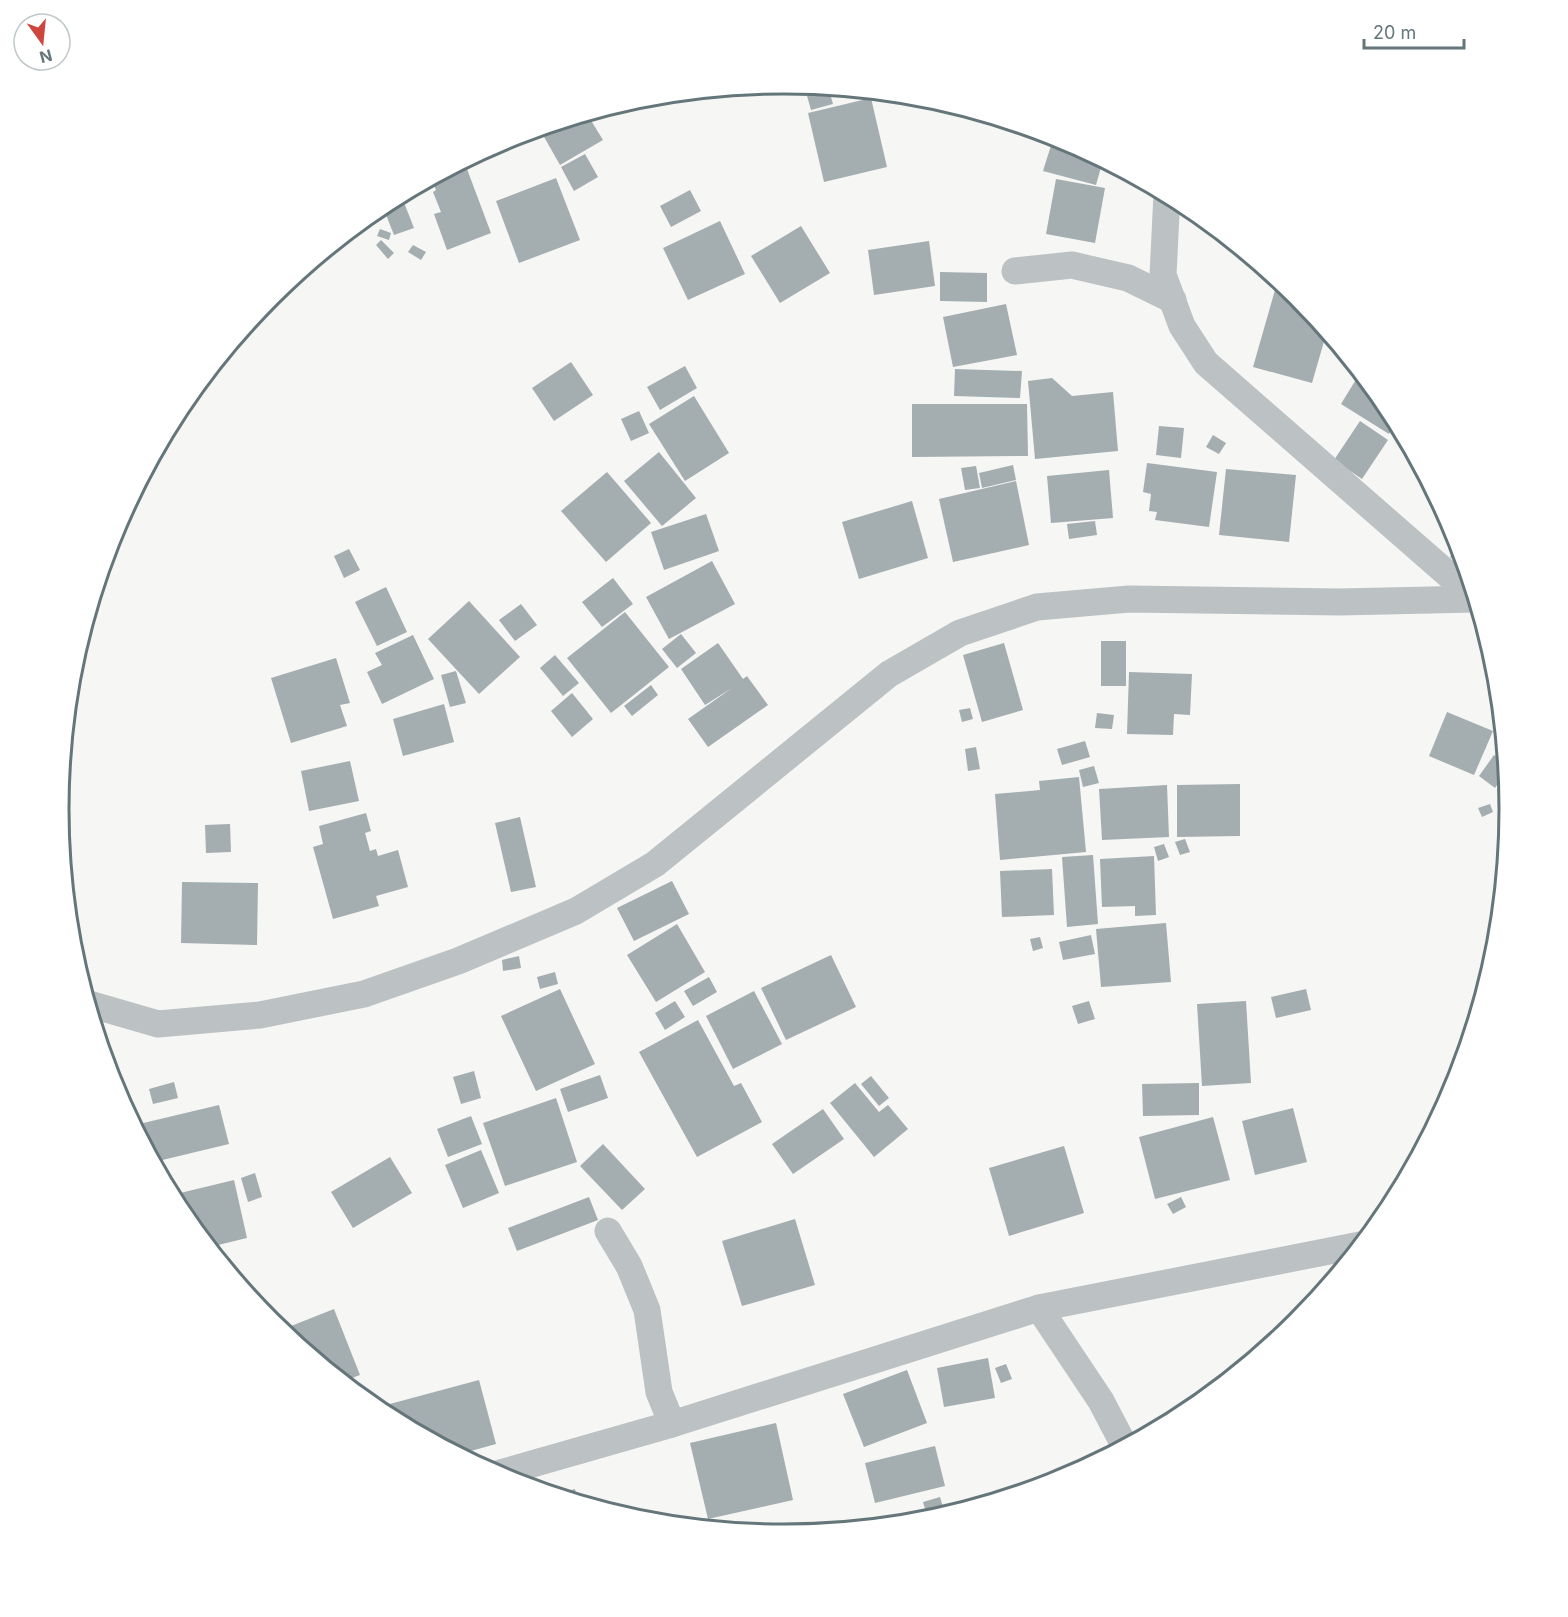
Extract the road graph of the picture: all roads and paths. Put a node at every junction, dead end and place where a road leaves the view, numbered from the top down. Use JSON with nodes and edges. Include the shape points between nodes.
{"nodes":[{"id":1,"x":1167,"y":205,"type":"edge"},
{"id":2,"x":1015,"y":271,"type":"dead end"},
{"id":3,"x":1173,"y":300,"type":"junction"},
{"id":4,"x":1464,"y":588,"type":"edge"},
{"id":5,"x":1467,"y":598,"type":"edge"},
{"id":6,"x":97,"y":1006,"type":"edge"},
{"id":7,"x":608,"y":1231,"type":"dead end"},
{"id":8,"x":1348,"y":1247,"type":"edge"},
{"id":9,"x":1040,"y":1308,"type":"junction"},
{"id":10,"x":672,"y":1424,"type":"junction"},
{"id":11,"x":1121,"y":1439,"type":"edge"},
{"id":12,"x":512,"y":1470,"type":"edge"}],
"edges":[{"from":1,"to":3,"type":"street","via":[[1164,275]]},
{"from":2,"to":3,"type":"street","via":[[1072,265],[1128,278]]},
{"from":3,"to":4,"type":"street","via":[[1182,326],[1206,363]]},
{"from":5,"to":6,"type":"street","via":[[1340,602],[1129,599],[1037,608],[960,633],[889,674],[655,864],[576,911],[458,961],[364,994],[260,1015],[158,1024]]},
{"from":7,"to":10,"type":"street","via":[[629,1266],[647,1310],[659,1392]]},
{"from":8,"to":9,"type":"street"},
{"from":9,"to":10,"type":"street"},
{"from":9,"to":11,"type":"street","via":[[1101,1401]]},
{"from":10,"to":12,"type":"street"}]}
